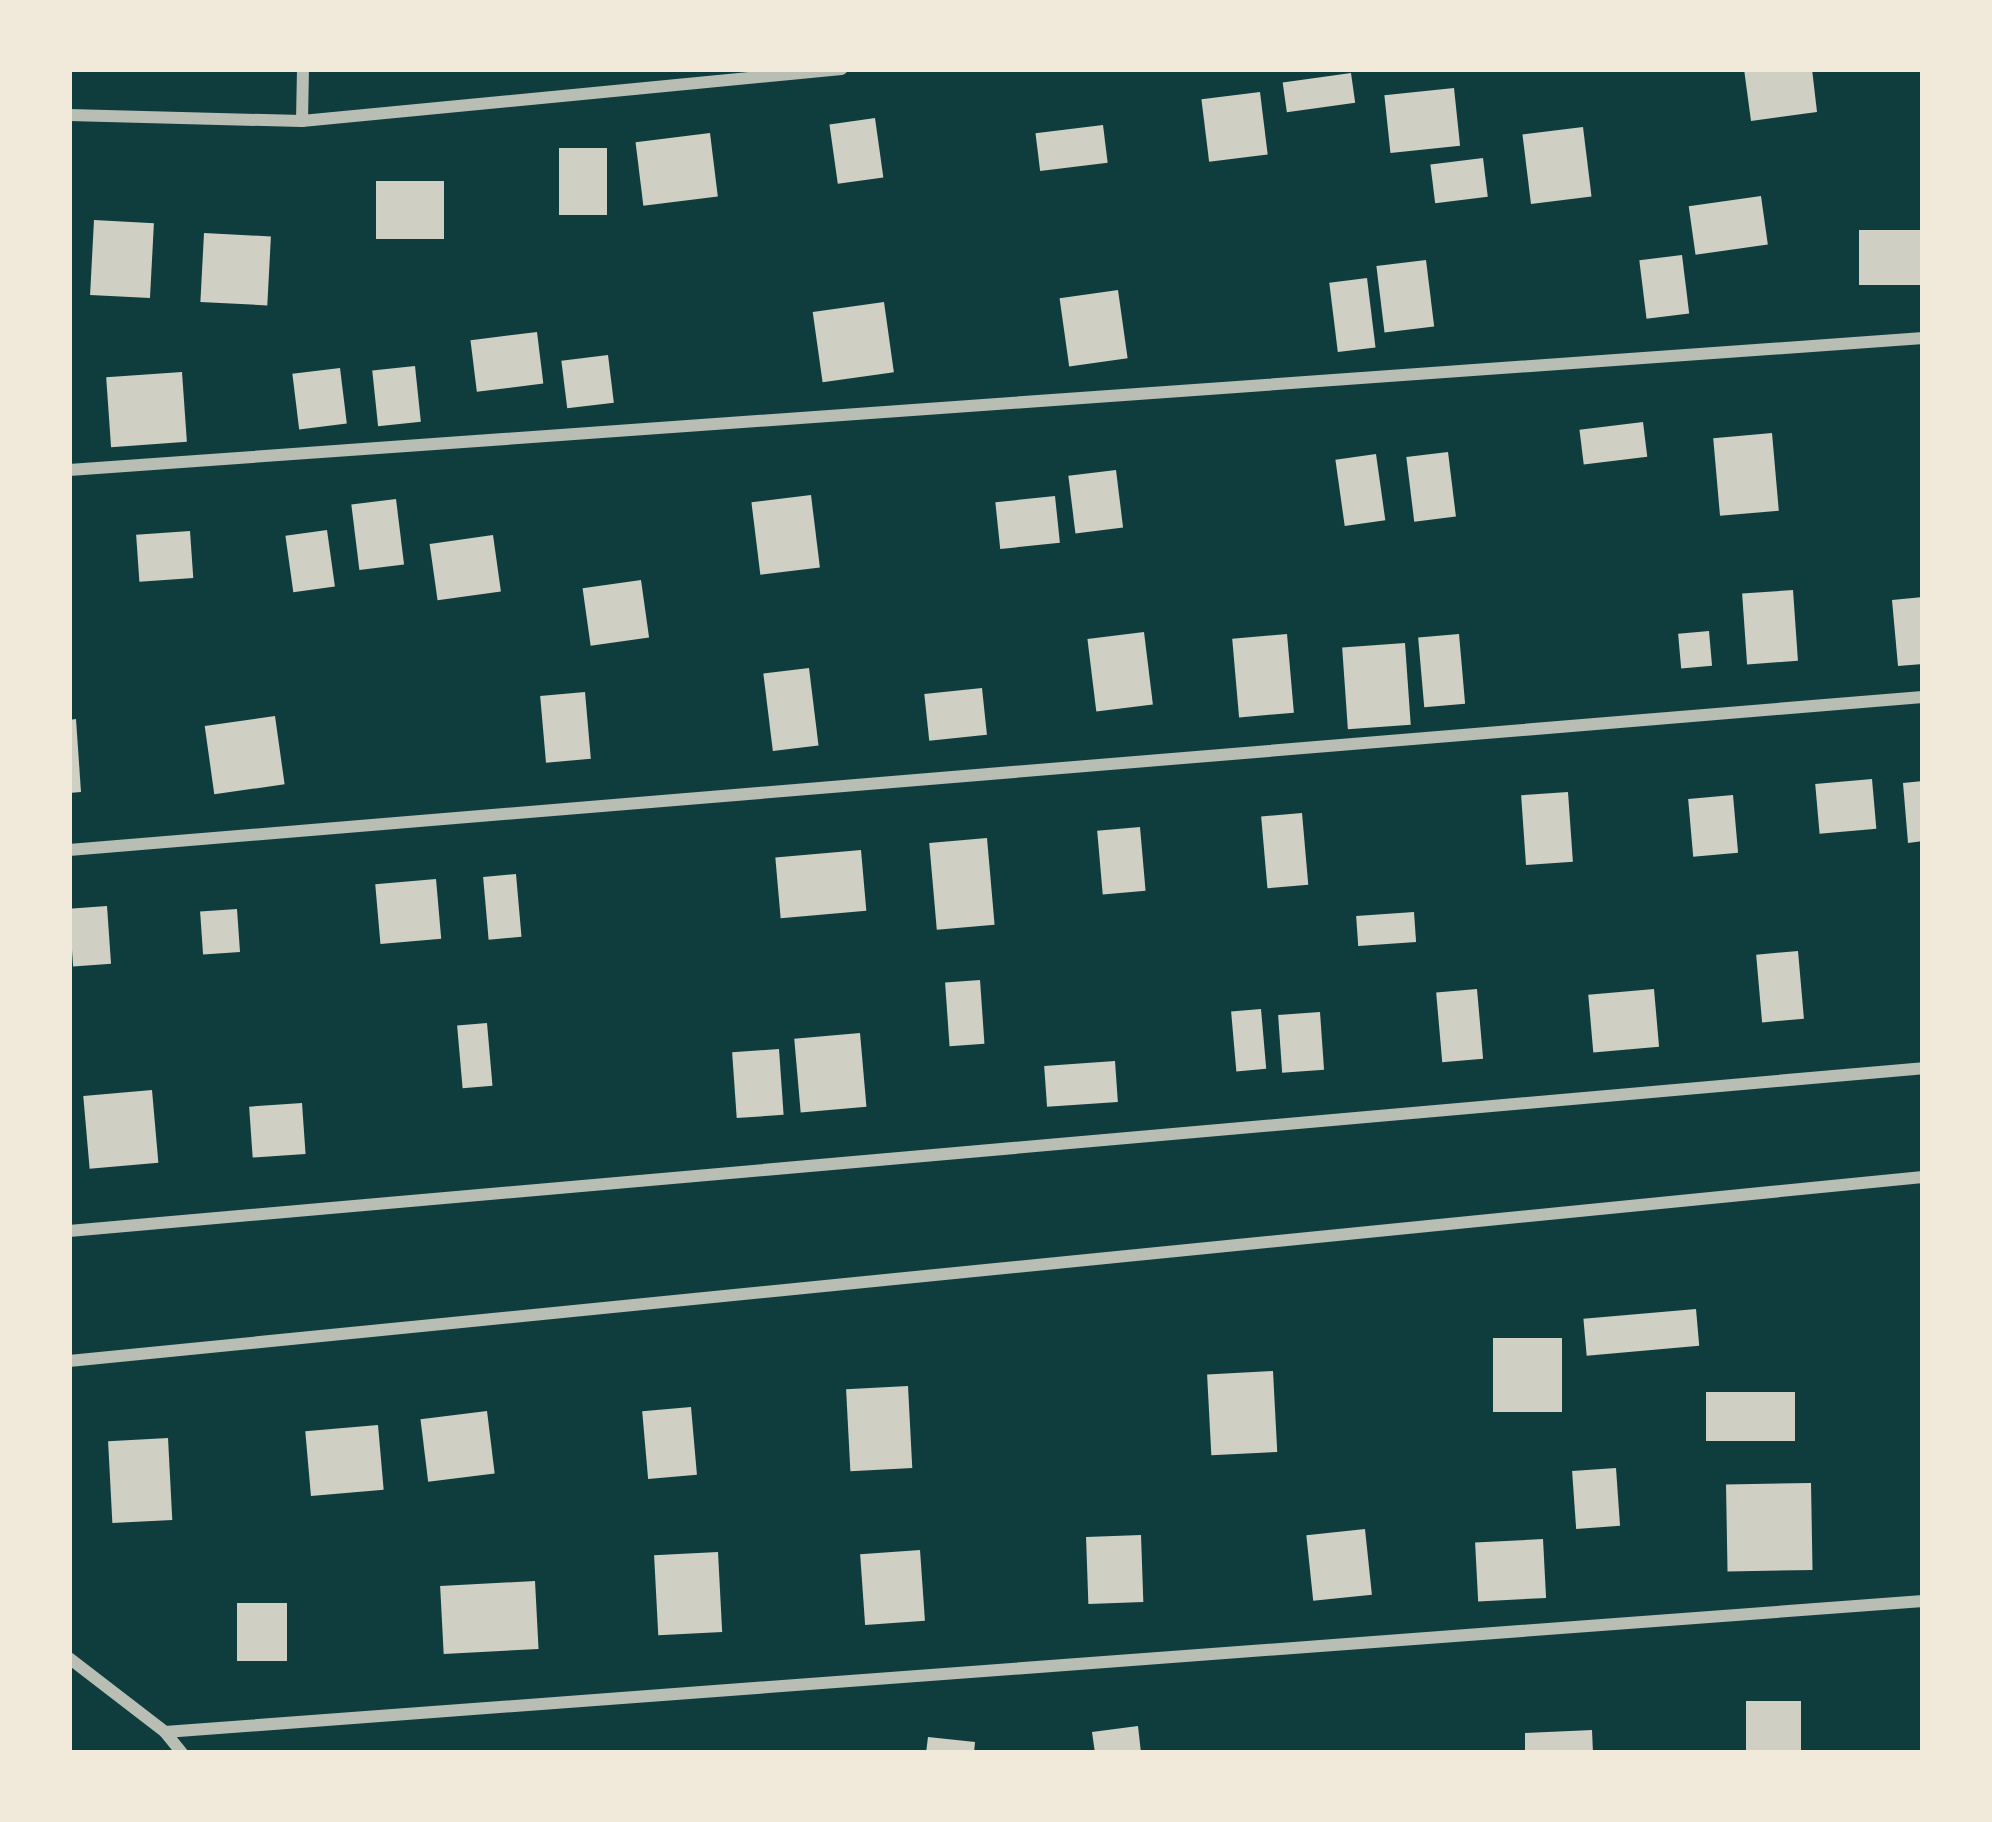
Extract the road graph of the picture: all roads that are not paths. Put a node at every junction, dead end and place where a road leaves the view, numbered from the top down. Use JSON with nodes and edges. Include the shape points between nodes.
{"nodes":[{"id":1,"x":303,"y":69,"type":"edge"},
{"id":2,"x":842,"y":69,"type":"edge"},
{"id":3,"x":69,"y":115,"type":"edge"},
{"id":4,"x":302,"y":121,"type":"junction"},
{"id":5,"x":1923,"y":338,"type":"edge"},
{"id":6,"x":69,"y":470,"type":"edge"},
{"id":7,"x":1923,"y":697,"type":"edge"},
{"id":8,"x":69,"y":850,"type":"edge"},
{"id":9,"x":1923,"y":1068,"type":"edge"},
{"id":10,"x":1923,"y":1177,"type":"edge"},
{"id":11,"x":69,"y":1231,"type":"edge"},
{"id":12,"x":69,"y":1361,"type":"edge"},
{"id":13,"x":1923,"y":1600,"type":"edge"},
{"id":14,"x":69,"y":1658,"type":"edge"},
{"id":15,"x":165,"y":1732,"type":"junction"},
{"id":16,"x":182,"y":1753,"type":"edge"}],
"edges":[{"from":1,"to":4,"type":"street"},
{"from":2,"to":4,"type":"street"},
{"from":3,"to":4,"type":"street"},
{"from":5,"to":6,"type":"street"},
{"from":7,"to":8,"type":"street"},
{"from":9,"to":11,"type":"street"},
{"from":10,"to":12,"type":"street"},
{"from":13,"to":15,"type":"street"},
{"from":14,"to":15,"type":"street"},
{"from":15,"to":16,"type":"street"}]}
